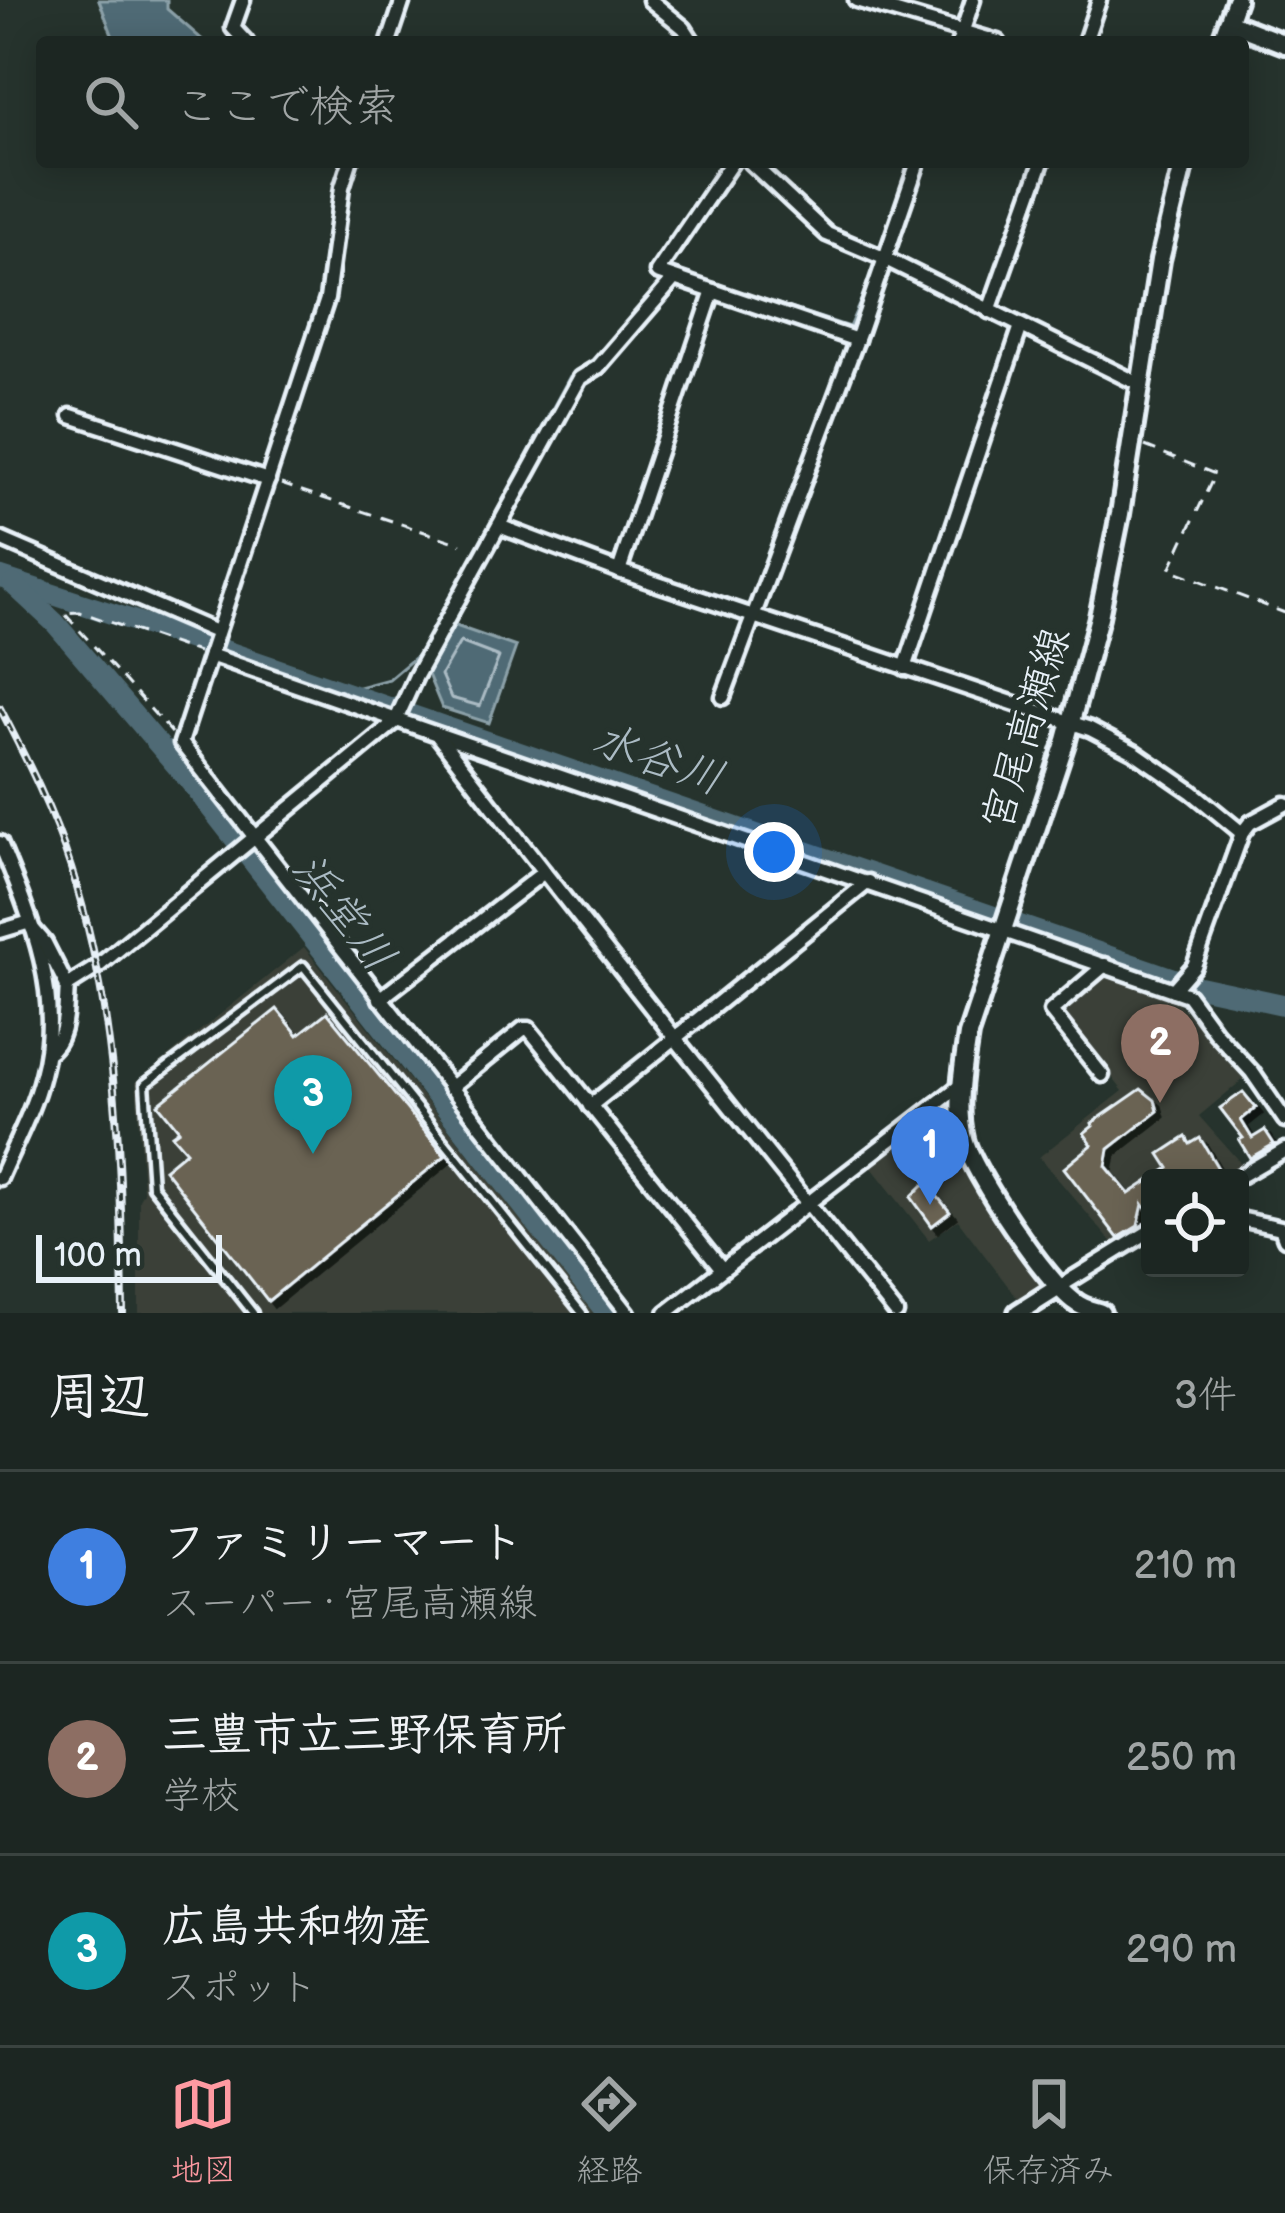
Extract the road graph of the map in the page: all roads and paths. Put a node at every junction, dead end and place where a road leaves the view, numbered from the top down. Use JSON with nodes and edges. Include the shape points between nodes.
{"nodes":[{"id":1,"x":243,"y":0,"type":"edge"},
{"id":2,"x":403,"y":0,"type":"edge"},
{"id":3,"x":650,"y":0,"type":"edge"},
{"id":4,"x":856,"y":0,"type":"edge"},
{"id":5,"x":973,"y":0,"type":"edge"},
{"id":6,"x":1100,"y":0,"type":"edge"},
{"id":7,"x":1236,"y":0,"type":"edge"},
{"id":8,"x":1228,"y":22,"type":"junction"},
{"id":9,"x":961,"y":35,"type":"edge"},
{"id":10,"x":240,"y":36,"type":"edge"},
{"id":11,"x":391,"y":36,"type":"edge"},
{"id":12,"x":689,"y":36,"type":"edge"},
{"id":13,"x":1087,"y":36,"type":"edge"},
{"id":14,"x":1223,"y":36,"type":"edge"},
{"id":15,"x":1285,"y":44,"type":"edge"},
{"id":16,"x":348,"y":168,"type":"edge"},
{"id":17,"x":728,"y":168,"type":"edge"},
{"id":18,"x":756,"y":168,"type":"edge"},
{"id":19,"x":916,"y":168,"type":"edge"},
{"id":20,"x":1040,"y":168,"type":"edge"},
{"id":21,"x":1183,"y":168,"type":"edge"},
{"id":22,"x":886,"y":259,"type":"junction"},
{"id":23,"x":674,"y":279,"type":"junction"},
{"id":24,"x":713,"y":292,"type":"junction"},
{"id":25,"x":989,"y":311,"type":"junction"},
{"id":26,"x":1021,"y":326,"type":"junction"},
{"id":27,"x":857,"y":340,"type":"junction"},
{"id":28,"x":1130,"y":380,"type":"dead end"},
{"id":29,"x":71,"y":416,"type":"dead end"},
{"id":30,"x":1132,"y":440,"type":"junction"},
{"id":31,"x":268,"y":480,"type":"junction"},
{"id":32,"x":499,"y":526,"type":"junction"},
{"id":33,"x":0,"y":539,"type":"edge"},
{"id":34,"x":461,"y":544,"type":"dead end"},
{"id":35,"x":619,"y":571,"type":"junction"},
{"id":36,"x":1285,"y":613,"type":"edge"},
{"id":37,"x":753,"y":617,"type":"junction"},
{"id":38,"x":215,"y":635,"type":"junction"},
{"id":39,"x":210,"y":653,"type":"junction"},
{"id":40,"x":905,"y":668,"type":"junction"},
{"id":41,"x":723,"y":698,"type":"dead end"},
{"id":42,"x":399,"y":714,"type":"junction"},
{"id":43,"x":1071,"y":723,"type":"junction"},
{"id":44,"x":436,"y":735,"type":"junction"},
{"id":45,"x":181,"y":743,"type":"junction"},
{"id":46,"x":1285,"y":804,"type":"edge"},
{"id":47,"x":1242,"y":833,"type":"junction"},
{"id":48,"x":252,"y":838,"type":"junction"},
{"id":49,"x":0,"y":843,"type":"edge"},
{"id":50,"x":544,"y":872,"type":"junction"},
{"id":51,"x":868,"y":882,"type":"junction"},
{"id":52,"x":29,"y":924,"type":"junction"},
{"id":53,"x":1004,"y":930,"type":"junction"},
{"id":54,"x":0,"y":931,"type":"edge"},
{"id":55,"x":1105,"y":965,"type":"junction"},
{"id":56,"x":67,"y":986,"type":"junction"},
{"id":57,"x":1173,"y":989,"type":"junction"},
{"id":58,"x":380,"y":999,"type":"junction"},
{"id":59,"x":675,"y":1038,"type":"junction"},
{"id":60,"x":47,"y":1053,"type":"junction"},
{"id":61,"x":1102,"y":1075,"type":"dead end"},
{"id":62,"x":961,"y":1085,"type":"junction"},
{"id":63,"x":451,"y":1088,"type":"junction"},
{"id":64,"x":590,"y":1106,"type":"junction"},
{"id":65,"x":1285,"y":1120,"type":"edge"},
{"id":66,"x":1285,"y":1150,"type":"edge"},
{"id":67,"x":1249,"y":1171,"type":"edge"},
{"id":68,"x":0,"y":1178,"type":"edge"},
{"id":69,"x":808,"y":1202,"type":"junction"},
{"id":70,"x":1249,"y":1221,"type":"edge"},
{"id":71,"x":1141,"y":1237,"type":"edge"},
{"id":72,"x":1285,"y":1239,"type":"edge"},
{"id":73,"x":722,"y":1269,"type":"junction"},
{"id":74,"x":1059,"y":1287,"type":"junction"},
{"id":75,"x":253,"y":1313,"type":"edge"},
{"id":76,"x":582,"y":1313,"type":"edge"},
{"id":77,"x":628,"y":1313,"type":"edge"},
{"id":78,"x":666,"y":1313,"type":"edge"},
{"id":79,"x":896,"y":1313,"type":"edge"},
{"id":80,"x":1018,"y":1313,"type":"edge"},
{"id":81,"x":1101,"y":1313,"type":"edge"}],
"edges":[{"from":1,"to":10,"type":"street","via":[[233,28]]},
{"from":2,"to":11,"type":"street"},
{"from":3,"to":12,"type":"street"},
{"from":4,"to":9,"type":"street"},
{"from":5,"to":9,"type":"street"},
{"from":6,"to":13,"type":"street"},
{"from":7,"to":8,"type":"main road"},
{"from":8,"to":14,"type":"main road"},
{"from":8,"to":15,"type":"main road"},
{"from":16,"to":31,"type":"street","via":[[327,299]]},
{"from":17,"to":23,"type":"street","via":[[657,272]]},
{"from":18,"to":22,"type":"street","via":[[827,235]]},
{"from":19,"to":22,"type":"street"},
{"from":20,"to":25,"type":"street"},
{"from":21,"to":30,"type":"main road","name":"宮尾高瀬線"},
{"from":22,"to":25,"type":"street"},
{"from":22,"to":27,"type":"street"},
{"from":23,"to":24,"type":"street"},
{"from":23,"to":32,"type":"street","via":[[580,378]]},
{"from":24,"to":27,"type":"street"},
{"from":24,"to":35,"type":"street"},
{"from":25,"to":26,"type":"street"},
{"from":26,"to":28,"type":"street"},
{"from":26,"to":40,"type":"street"},
{"from":27,"to":37,"type":"street"},
{"from":29,"to":31,"type":"street"},
{"from":30,"to":36,"type":"path","via":[[1215,474],[1170,569]]},
{"from":30,"to":43,"type":"main road","name":"宮尾高瀬線"},
{"from":31,"to":34,"type":"path"},
{"from":31,"to":38,"type":"street"},
{"from":32,"to":35,"type":"street"},
{"from":32,"to":42,"type":"street"},
{"from":33,"to":38,"type":"street"},
{"from":35,"to":37,"type":"street"},
{"from":37,"to":40,"type":"street"},
{"from":37,"to":41,"type":"street"},
{"from":38,"to":39,"type":"street"},
{"from":39,"to":42,"type":"street"},
{"from":39,"to":45,"type":"street"},
{"from":39,"to":45,"type":"path","via":[[80,611],[64,613]]},
{"from":40,"to":43,"type":"street"},
{"from":42,"to":44,"type":"street"},
{"from":42,"to":48,"type":"street"},
{"from":43,"to":47,"type":"street","via":[[1134,752]]},
{"from":43,"to":53,"type":"main road","name":"宮尾高瀬線"},
{"from":44,"to":50,"type":"street"},
{"from":44,"to":51,"type":"street"},
{"from":45,"to":48,"type":"street"},
{"from":46,"to":47,"type":"street"},
{"from":47,"to":57,"type":"street","via":[[1194,966]]},
{"from":48,"to":56,"type":"street"},
{"from":48,"to":58,"type":"street"},
{"from":49,"to":52,"type":"street"},
{"from":50,"to":58,"type":"street"},
{"from":50,"to":59,"type":"street"},
{"from":51,"to":53,"type":"street"},
{"from":51,"to":59,"type":"street"},
{"from":52,"to":54,"type":"street"},
{"from":52,"to":56,"type":"street"},
{"from":52,"to":60,"type":"street","via":[[51,1005]]},
{"from":53,"to":55,"type":"street"},
{"from":53,"to":62,"type":"main road","name":"宮尾高瀬線","via":[[968,1035]]},
{"from":55,"to":57,"type":"street"},
{"from":55,"to":61,"type":"street","via":[[1051,1011]]},
{"from":56,"to":60,"type":"street","via":[[63,1028]]},
{"from":57,"to":65,"type":"street","via":[[1189,995]]},
{"from":58,"to":63,"type":"street"},
{"from":59,"to":64,"type":"street"},
{"from":59,"to":69,"type":"street"},
{"from":60,"to":68,"type":"street"},
{"from":62,"to":69,"type":"street"},
{"from":62,"to":74,"type":"main road","name":"宮尾高瀬線","via":[[973,1165]]},
{"from":63,"to":64,"type":"street","via":[[529,1029]]},
{"from":63,"to":77,"type":"street"},
{"from":64,"to":73,"type":"street"},
{"from":66,"to":67,"type":"street"},
{"from":69,"to":73,"type":"street"},
{"from":69,"to":79,"type":"street"},
{"from":70,"to":72,"type":"street","via":[[1281,1228]]},
{"from":71,"to":74,"type":"street"},
{"from":73,"to":78,"type":"street"},
{"from":74,"to":80,"type":"main road"},
{"from":74,"to":81,"type":"main road"},
{"from":75,"to":76,"type":"lane","via":[[152,1186],[145,1084],[303,965]]}]}
